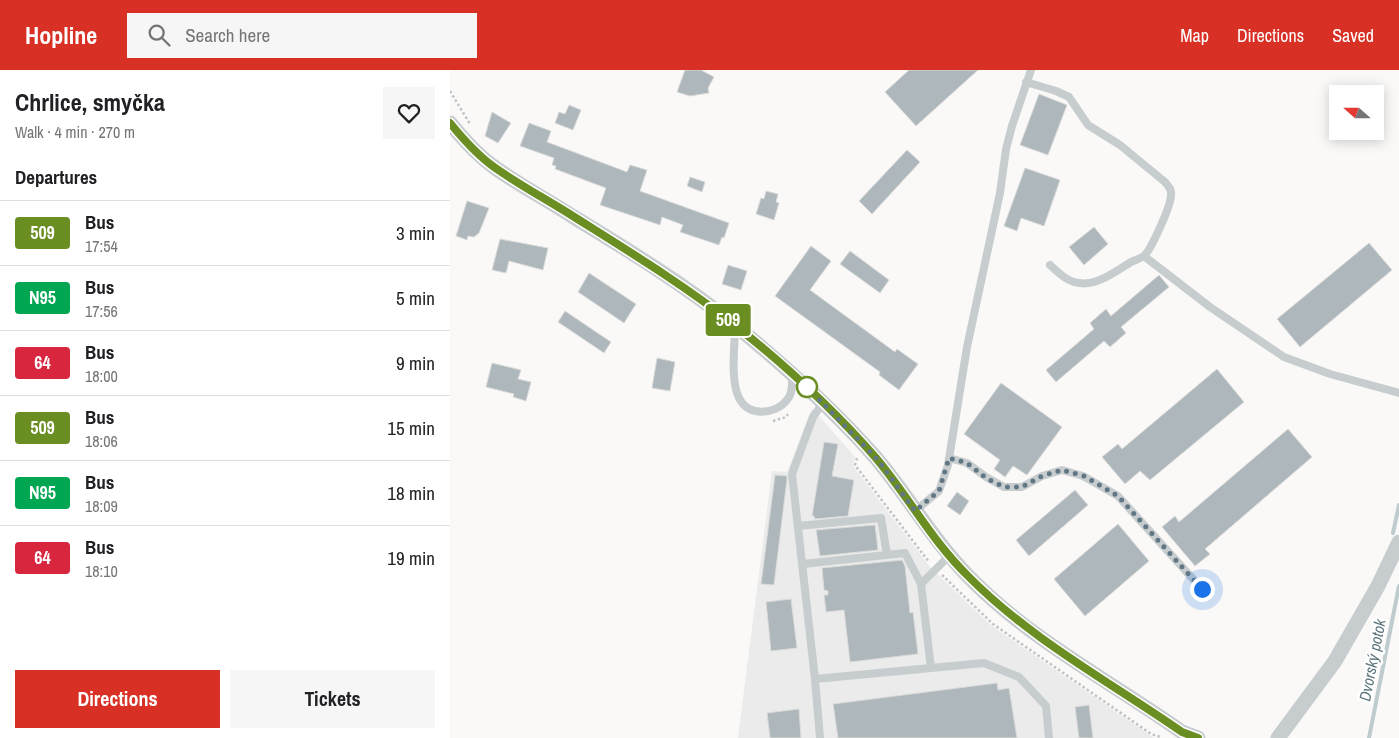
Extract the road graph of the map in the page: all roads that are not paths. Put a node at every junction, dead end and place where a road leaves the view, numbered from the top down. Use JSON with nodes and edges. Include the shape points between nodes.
{"nodes":[{"id":1,"x":1031,"y":70,"type":"edge"},
{"id":2,"x":1026,"y":82,"type":"junction"},
{"id":3,"x":450,"y":123,"type":"edge"},
{"id":4,"x":1144,"y":256,"type":"junction"},
{"id":5,"x":1050,"y":265,"type":"dead end"},
{"id":6,"x":735,"y":326,"type":"junction"},
{"id":7,"x":792,"y":374,"type":"junction"},
{"id":8,"x":1399,"y":393,"type":"edge"},
{"id":9,"x":823,"y":403,"type":"junction"},
{"id":10,"x":949,"y":458,"type":"junction"},
{"id":11,"x":915,"y":511,"type":"junction"},
{"id":12,"x":798,"y":526,"type":"junction"},
{"id":13,"x":1399,"y":542,"type":"edge"},
{"id":14,"x":887,"y":555,"type":"junction"},
{"id":15,"x":949,"y":556,"type":"junction"},
{"id":16,"x":803,"y":564,"type":"junction"},
{"id":17,"x":921,"y":584,"type":"junction"},
{"id":18,"x":1202,"y":589,"type":"dead end"},
{"id":19,"x":930,"y":668,"type":"junction"},
{"id":20,"x":815,"y":679,"type":"junction"},
{"id":21,"x":1293,"y":717,"type":"junction"},
{"id":22,"x":1185,"y":735,"type":"edge"},
{"id":23,"x":820,"y":738,"type":"edge"},
{"id":24,"x":1049,"y":738,"type":"edge"},
{"id":25,"x":1198,"y":738,"type":"edge"},
{"id":26,"x":1268,"y":738,"type":"edge"},
{"id":27,"x":1278,"y":738,"type":"edge"}],
"edges":[{"from":1,"to":2,"type":"lane"},
{"from":2,"to":4,"type":"lane","via":[[1069,97],[1088,125],[1120,145],[1170,187],[1167,210]]},
{"from":2,"to":10,"type":"lane","via":[[1006,149]]},
{"from":3,"to":6,"type":"street","via":[[494,166],[662,272]]},
{"from":4,"to":5,"type":"lane","via":[[1088,284],[1068,280]]},
{"from":4,"to":8,"type":"lane","via":[[1284,358]]},
{"from":6,"to":7,"type":"street"},
{"from":6,"to":7,"type":"lane","via":[[735,386],[744,406],[763,412],[773,411],[788,400],[792,392]]},
{"from":7,"to":9,"type":"street"},
{"from":9,"to":11,"type":"street","via":[[878,460]]},
{"from":9,"to":12,"type":"lane","via":[[813,417],[792,474]]},
{"from":10,"to":11,"type":"lane","via":[[939,491]]},
{"from":10,"to":18,"type":"lane","via":[[967,463],[1004,487],[1022,487],[1062,470],[1084,476],[1118,496]]},
{"from":11,"to":15,"type":"street"},
{"from":12,"to":14,"type":"lane","via":[[881,518]]},
{"from":12,"to":16,"type":"lane"},
{"from":13,"to":21,"type":"street","via":[[1335,661]]},
{"from":14,"to":16,"type":"lane"},
{"from":14,"to":17,"type":"lane","via":[[905,553]]},
{"from":15,"to":17,"type":"lane"},
{"from":15,"to":22,"type":"street","via":[[988,595],[1028,628]]},
{"from":16,"to":20,"type":"lane"},
{"from":17,"to":19,"type":"lane"},
{"from":19,"to":20,"type":"lane"},
{"from":19,"to":24,"type":"lane","via":[[984,663],[1019,677],[1046,706]]},
{"from":20,"to":23,"type":"lane"},
{"from":21,"to":26,"type":"street"},
{"from":21,"to":27,"type":"street"},
{"from":22,"to":25,"type":"street"}]}
